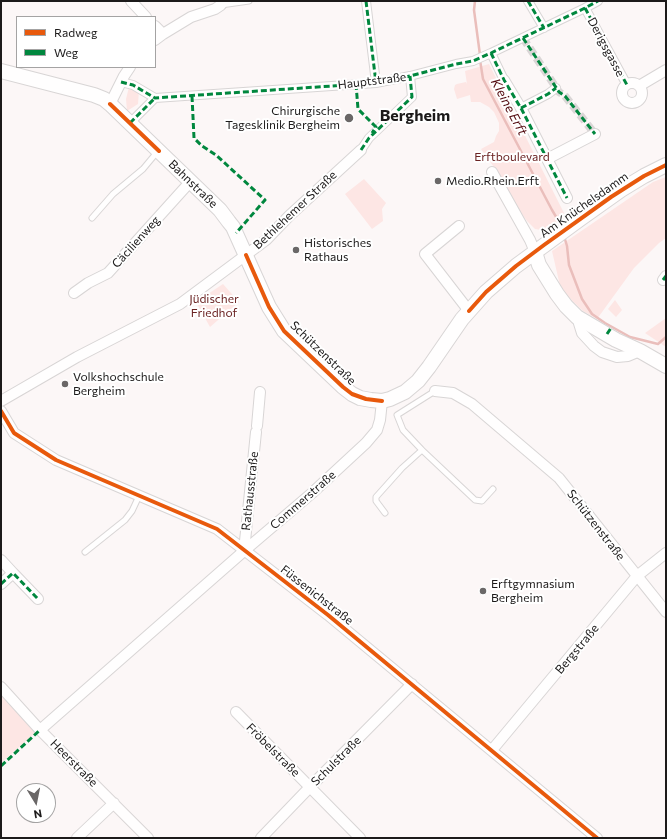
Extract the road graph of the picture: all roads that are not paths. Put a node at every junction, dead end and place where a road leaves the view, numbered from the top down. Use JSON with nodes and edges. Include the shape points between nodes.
{"nodes":[{"id":1,"x":131,"y":1,"type":"edge"},
{"id":2,"x":240,"y":1,"type":"edge"},
{"id":3,"x":249,"y":1,"type":"edge"},
{"id":4,"x":366,"y":1,"type":"edge"},
{"id":5,"x":528,"y":1,"type":"edge"},
{"id":6,"x":598,"y":1,"type":"edge"},
{"id":7,"x":221,"y":3,"type":"edge"},
{"id":8,"x":585,"y":8,"type":"junction"},
{"id":9,"x":145,"y":16,"type":"edge"},
{"id":10,"x":544,"y":28,"type":"junction"},
{"id":11,"x":159,"y":37,"type":"edge"},
{"id":12,"x":491,"y":53,"type":"junction"},
{"id":13,"x":129,"y":68,"type":"edge"},
{"id":14,"x":666,"y":70,"type":"edge"},
{"id":15,"x":1,"y":71,"type":"edge"},
{"id":16,"x":410,"y":76,"type":"junction"},
{"id":17,"x":504,"y":80,"type":"joint"},
{"id":18,"x":121,"y":82,"type":"junction"},
{"id":19,"x":376,"y":83,"type":"junction"},
{"id":20,"x":627,"y":85,"type":"junction"},
{"id":21,"x":639,"y":86,"type":"junction"},
{"id":22,"x":556,"y":88,"type":"dead end"},
{"id":23,"x":155,"y":98,"type":"junction"},
{"id":24,"x":110,"y":104,"type":"junction"},
{"id":25,"x":521,"y":108,"type":"junction"},
{"id":26,"x":130,"y":123,"type":"junction"},
{"id":27,"x":595,"y":134,"type":"dead end"},
{"id":28,"x":361,"y":150,"type":"joint"},
{"id":29,"x":158,"y":151,"type":"junction"},
{"id":30,"x":547,"y":159,"type":"junction"},
{"id":31,"x":666,"y":165,"type":"edge"},
{"id":32,"x":492,"y":172,"type":"dead end"},
{"id":33,"x":190,"y":182,"type":"junction"},
{"id":34,"x":567,"y":198,"type":"dead end"},
{"id":35,"x":92,"y":218,"type":"dead end"},
{"id":36,"x":459,"y":226,"type":"dead end"},
{"id":37,"x":539,"y":248,"type":"junction"},
{"id":38,"x":246,"y":255,"type":"junction"},
{"id":39,"x":74,"y":293,"type":"dead end"},
{"id":40,"x":469,"y":311,"type":"junction"},
{"id":41,"x":666,"y":366,"type":"edge"},
{"id":42,"x":435,"y":391,"type":"joint"},
{"id":43,"x":260,"y":392,"type":"dead end"},
{"id":44,"x":1,"y":401,"type":"edge"},
{"id":45,"x":382,"y":401,"type":"junction"},
{"id":46,"x":1,"y":411,"type":"edge"},
{"id":47,"x":422,"y":450,"type":"junction"},
{"id":48,"x":493,"y":489,"type":"dead end"},
{"id":49,"x":139,"y":496,"type":"junction"},
{"id":50,"x":385,"y":512,"type":"dead end"},
{"id":51,"x":244,"y":551,"type":"junction"},
{"id":52,"x":85,"y":552,"type":"dead end"},
{"id":53,"x":666,"y":553,"type":"edge"},
{"id":54,"x":1,"y":560,"type":"edge"},
{"id":55,"x":14,"y":573,"type":"junction"},
{"id":56,"x":637,"y":576,"type":"junction"},
{"id":57,"x":1,"y":584,"type":"edge"},
{"id":58,"x":38,"y":599,"type":"dead end"},
{"id":59,"x":666,"y":612,"type":"edge"},
{"id":60,"x":412,"y":684,"type":"junction"},
{"id":61,"x":1,"y":687,"type":"edge"},
{"id":62,"x":236,"y":712,"type":"dead end"},
{"id":63,"x":40,"y":730,"type":"junction"},
{"id":64,"x":492,"y":750,"type":"junction"},
{"id":65,"x":310,"y":787,"type":"junction"},
{"id":66,"x":114,"y":803,"type":"junction"},
{"id":67,"x":77,"y":838,"type":"edge"},
{"id":68,"x":148,"y":838,"type":"edge"},
{"id":69,"x":261,"y":838,"type":"edge"},
{"id":70,"x":360,"y":838,"type":"edge"},
{"id":71,"x":597,"y":838,"type":"edge"}],
"edges":[{"from":1,"to":9,"type":"street"},
{"from":2,"to":3,"type":"lane"},
{"from":2,"to":7,"type":"lane"},
{"from":4,"to":19,"type":"street"},
{"from":5,"to":10,"type":"street"},
{"from":6,"to":8,"type":"street","name":"Hauptstraße"},
{"from":7,"to":11,"type":"street","via":[[215,9],[191,17]]},
{"from":8,"to":10,"type":"street","name":"Hauptstraße"},
{"from":8,"to":20,"type":"street","name":"Derigsgasse"},
{"from":10,"to":12,"type":"street","name":"Hauptstraße"},
{"from":12,"to":16,"type":"street","name":"Hauptstraße","via":[[472,61]]},
{"from":12,"to":17,"type":"street"},
{"from":13,"to":18,"type":"street"},
{"from":14,"to":21,"type":"street"},
{"from":15,"to":24,"type":"main road","name":"Bahnstraße","via":[[94,95]]},
{"from":16,"to":19,"type":"street","name":"Hauptstraße"},
{"from":16,"to":28,"type":"street","name":"Bethlehemer Straße","via":[[412,97],[369,138]]},
{"from":17,"to":25,"type":"street"},
{"from":18,"to":23,"type":"street"},
{"from":18,"to":24,"type":"street"},
{"from":19,"to":23,"type":"street","name":"Hauptstraße"},
{"from":20,"to":21,"type":"street","via":[[633,83]]},
{"from":20,"to":21,"type":"street","via":[[622,96],[629,103],[641,98]]},
{"from":22,"to":25,"type":"street"},
{"from":23,"to":26,"type":"street"},
{"from":24,"to":26,"type":"main road","name":"Bahnstraße"},
{"from":25,"to":30,"type":"street"},
{"from":26,"to":29,"type":"main road","name":"Bahnstraße"},
{"from":27,"to":30,"type":"street"},
{"from":28,"to":38,"type":"street","name":"Bethlehemer Straße","via":[[266,240]]},
{"from":29,"to":33,"type":"main road","name":"Bahnstraße"},
{"from":29,"to":35,"type":"lane"},
{"from":30,"to":34,"type":"street"},
{"from":31,"to":37,"type":"main road","name":"Am Knüchelsdamm","via":[[621,190]]},
{"from":32,"to":37,"type":"street","via":[[530,240]]},
{"from":33,"to":38,"type":"main road","name":"Bahnstraße","via":[[220,210],[233,227]]},
{"from":33,"to":39,"type":"street","name":"Cäcilienweg","via":[[108,273]]},
{"from":36,"to":40,"type":"street","via":[[424,254]]},
{"from":37,"to":40,"type":"main road","via":[[486,292]]},
{"from":37,"to":41,"type":"main road","via":[[539,264],[557,294],[577,317]]},
{"from":38,"to":44,"type":"street","name":"Bethlehemer Straße","via":[[180,304],[76,357]]},
{"from":38,"to":45,"type":"main road","name":"Schützenstraße","via":[[268,307],[284,331],[352,394]]},
{"from":40,"to":45,"type":"main road","via":[[418,381],[405,392]]},
{"from":42,"to":47,"type":"lane","name":"Schützenstraße","via":[[397,415],[403,430]]},
{"from":42,"to":56,"type":"street","name":"Schützenstraße","via":[[453,393],[472,404],[559,478]]},
{"from":43,"to":51,"type":"street","name":"Rathausstraße"},
{"from":45,"to":51,"type":"street","name":"Commerstraße","via":[[379,425],[366,443]]},
{"from":46,"to":49,"type":"street","name":"Füssenichstraße","via":[[14,433],[56,460]]},
{"from":47,"to":48,"type":"lane","via":[[475,500],[482,501]]},
{"from":47,"to":50,"type":"lane","via":[[376,497],[376,501]]},
{"from":49,"to":51,"type":"street","name":"Füssenichstraße","via":[[217,529]]},
{"from":49,"to":52,"type":"lane","via":[[125,520]]},
{"from":51,"to":60,"type":"street","name":"Füssenichstraße"},
{"from":51,"to":63,"type":"street","name":"Commerstraße"},
{"from":53,"to":56,"type":"street","name":"Bergstraße"},
{"from":54,"to":55,"type":"street"},
{"from":55,"to":57,"type":"street"},
{"from":55,"to":58,"type":"street"},
{"from":56,"to":59,"type":"street","name":"Schützenstraße"},
{"from":56,"to":64,"type":"street","name":"Bergstraße"},
{"from":60,"to":64,"type":"street","name":"Füssenichstraße"},
{"from":60,"to":65,"type":"street","name":"Schulstraße"},
{"from":61,"to":63,"type":"street","name":"Heerstraße"},
{"from":62,"to":65,"type":"street","name":"Fröbelstraße"},
{"from":63,"to":66,"type":"street","name":"Heerstraße"},
{"from":64,"to":71,"type":"street","name":"Füssenichstraße"},
{"from":65,"to":69,"type":"street","name":"Schulstraße"},
{"from":65,"to":70,"type":"street","name":"Fröbelstraße"},
{"from":66,"to":67,"type":"street"},
{"from":66,"to":68,"type":"street","name":"Heerstraße"}]}
